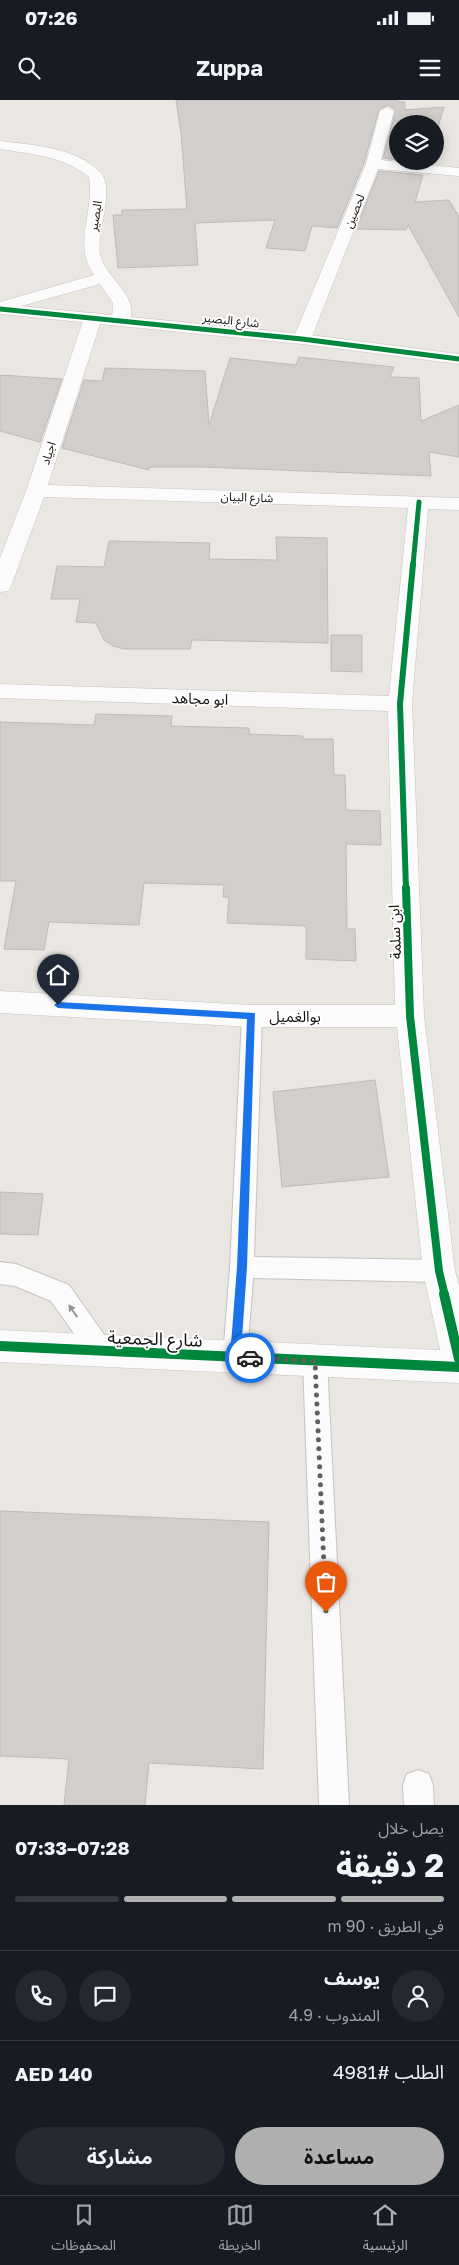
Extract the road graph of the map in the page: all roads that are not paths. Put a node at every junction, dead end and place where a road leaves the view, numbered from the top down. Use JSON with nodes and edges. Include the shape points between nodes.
{"nodes":[{"id":1,"x":387,"y":111,"type":"dead end"},
{"id":2,"x":0,"y":145,"type":"edge"},
{"id":3,"x":373,"y":164,"type":"junction"},
{"id":4,"x":459,"y":172,"type":"edge"},
{"id":5,"x":103,"y":278,"type":"junction"},
{"id":6,"x":0,"y":308,"type":"edge"},
{"id":7,"x":93,"y":318,"type":"junction"},
{"id":8,"x":121,"y":320,"type":"junction"},
{"id":9,"x":302,"y":339,"type":"junction"},
{"id":10,"x":459,"y":359,"type":"edge"},
{"id":11,"x":36,"y":491,"type":"junction"},
{"id":12,"x":419,"y":502,"type":"junction"},
{"id":13,"x":459,"y":504,"type":"edge"},
{"id":14,"x":0,"y":586,"type":"edge"},
{"id":15,"x":0,"y":691,"type":"edge"},
{"id":16,"x":400,"y":704,"type":"junction"},
{"id":17,"x":0,"y":1002,"type":"edge"},
{"id":18,"x":252,"y":1016,"type":"junction"},
{"id":19,"x":410,"y":1016,"type":"junction"},
{"id":20,"x":242,"y":1267,"type":"junction"},
{"id":21,"x":439,"y":1271,"type":"junction"},
{"id":22,"x":0,"y":1273,"type":"edge"},
{"id":23,"x":0,"y":1346,"type":"edge"},
{"id":24,"x":102,"y":1351,"type":"junction"},
{"id":25,"x":235,"y":1357,"type":"junction"},
{"id":26,"x":459,"y":1359,"type":"edge"},
{"id":27,"x":315,"y":1361,"type":"junction"},
{"id":28,"x":459,"y":1367,"type":"edge"},
{"id":29,"x":334,"y":1805,"type":"edge"}],
"edges":[{"from":1,"to":3,"type":"street","name":"لحصين"},
{"from":2,"to":5,"type":"street","name":"البصير","via":[[78,161],[96,176],[99,195],[92,239],[93,260]]},
{"from":3,"to":4,"type":"street"},
{"from":3,"to":9,"type":"street","name":"لحصين"},
{"from":5,"to":6,"type":"street"},
{"from":5,"to":8,"type":"street","name":"البصير","via":[[121,299],[124,311]]},
{"from":6,"to":7,"type":"street","name":"شارع البصير"},
{"from":7,"to":8,"type":"street","name":"شارع البصير"},
{"from":7,"to":11,"type":"street","name":"اجياد"},
{"from":8,"to":9,"type":"street","name":"شارع البصير"},
{"from":9,"to":10,"type":"street","name":"شارع البصير"},
{"from":11,"to":12,"type":"street","name":"شارع البيان"},
{"from":11,"to":14,"type":"street","name":"اجياد"},
{"from":12,"to":13,"type":"street","name":"شارع البيان"},
{"from":12,"to":16,"type":"street","name":"ابن سلمة"},
{"from":15,"to":16,"type":"street","name":"ابو مجاهد"},
{"from":16,"to":19,"type":"street","name":"ابن سلمة"},
{"from":17,"to":18,"type":"street","name":"بوالغميل"},
{"from":18,"to":19,"type":"street","name":"بوالغميل"},
{"from":18,"to":20,"type":"lane"},
{"from":19,"to":21,"type":"street","name":"ابن سلمة"},
{"from":20,"to":21,"type":"lane"},
{"from":20,"to":25,"type":"lane"},
{"from":21,"to":26,"type":"street","name":"ابن سلمة"},
{"from":24,"to":22,"type":"lane","one_way":true,"via":[[60,1293],[16,1275]]},
{"from":23,"to":24,"type":"street","name":"شارع الجمعية"},
{"from":24,"to":25,"type":"street","name":"شارع الجمعية"},
{"from":25,"to":27,"type":"street","name":"شارع الجمعية"},
{"from":27,"to":28,"type":"street","name":"شارع الجمعية"},
{"from":27,"to":29,"type":"lane"}]}
